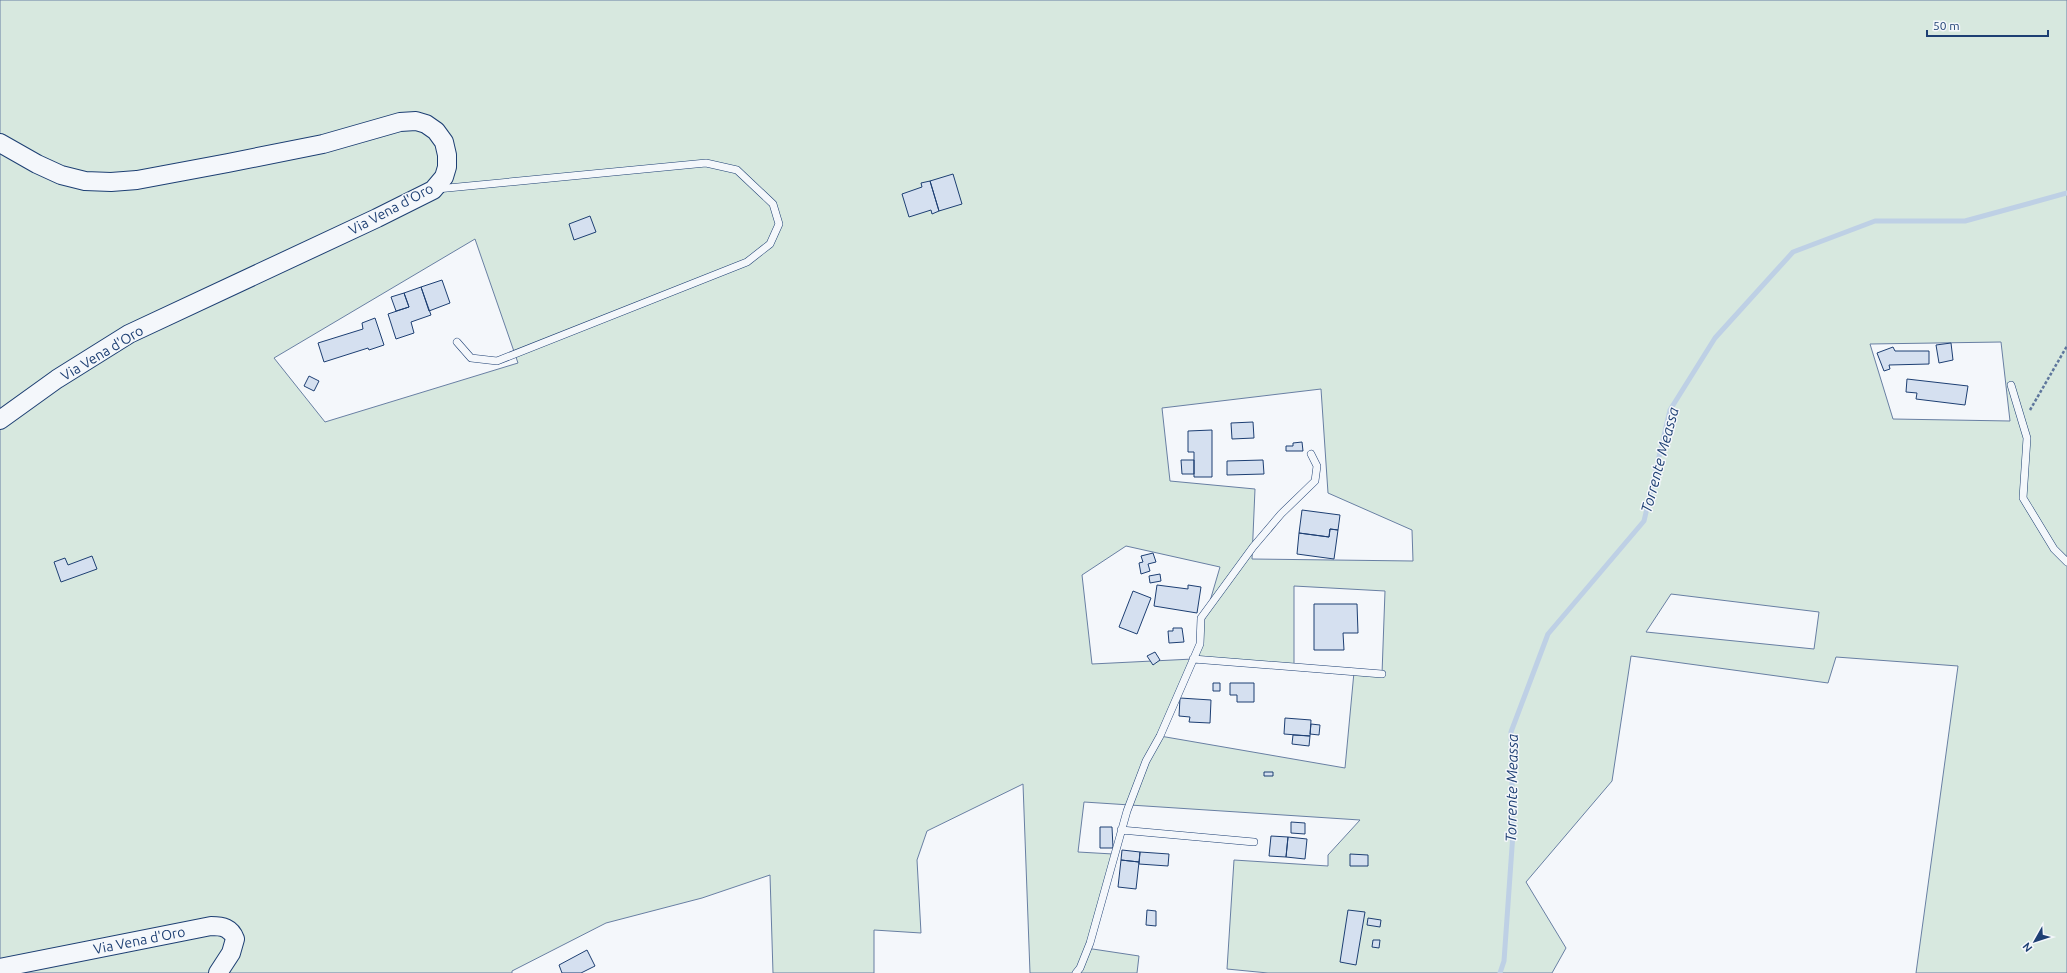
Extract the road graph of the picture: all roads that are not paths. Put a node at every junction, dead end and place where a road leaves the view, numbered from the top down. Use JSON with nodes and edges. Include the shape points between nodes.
{"nodes":[{"id":1,"x":0,"y":143,"type":"edge"},
{"id":2,"x":433,"y":190,"type":"junction"},
{"id":3,"x":457,"y":342,"type":"dead end"},
{"id":4,"x":2011,"y":385,"type":"dead end"},
{"id":5,"x":0,"y":420,"type":"edge"},
{"id":6,"x":1311,"y":454,"type":"dead end"},
{"id":7,"x":2067,"y":562,"type":"edge"},
{"id":8,"x":1193,"y":659,"type":"junction"},
{"id":9,"x":1382,"y":674,"type":"dead end"},
{"id":10,"x":1121,"y":830,"type":"junction"},
{"id":11,"x":1254,"y":842,"type":"dead end"},
{"id":12,"x":0,"y":968,"type":"edge"},
{"id":13,"x":218,"y":973,"type":"edge"},
{"id":14,"x":1076,"y":973,"type":"edge"}],
"edges":[{"from":1,"to":2,"type":"street","name":"Via Vena d'Oro","via":[[62,175],[85,181],[111,182],[228,164],[323,144],[400,122],[416,121],[426,124],[436,132],[444,142],[448,155],[448,167],[444,177]]},
{"from":2,"to":3,"type":"lane","via":[[706,162],[737,170],[773,204],[779,224],[770,244],[747,262],[497,361],[471,358]]},
{"from":2,"to":5,"type":"street","name":"Via Vena d'Oro","via":[[128,334],[57,379]]},
{"from":4,"to":7,"type":"lane","via":[[2027,438],[2023,498],[2054,549]]},
{"from":6,"to":8,"type":"lane","via":[[1317,466],[1315,481],[1281,514],[1216,597],[1202,618],[1200,644]]},
{"from":8,"to":9,"type":"lane"},
{"from":8,"to":10,"type":"lane","via":[[1160,736],[1146,761]]},
{"from":10,"to":11,"type":"lane"},
{"from":10,"to":14,"type":"lane","via":[[1090,943]]},
{"from":12,"to":13,"type":"street","name":"Via Vena d'Oro","via":[[216,926],[233,932],[235,939],[231,954]]}]}
